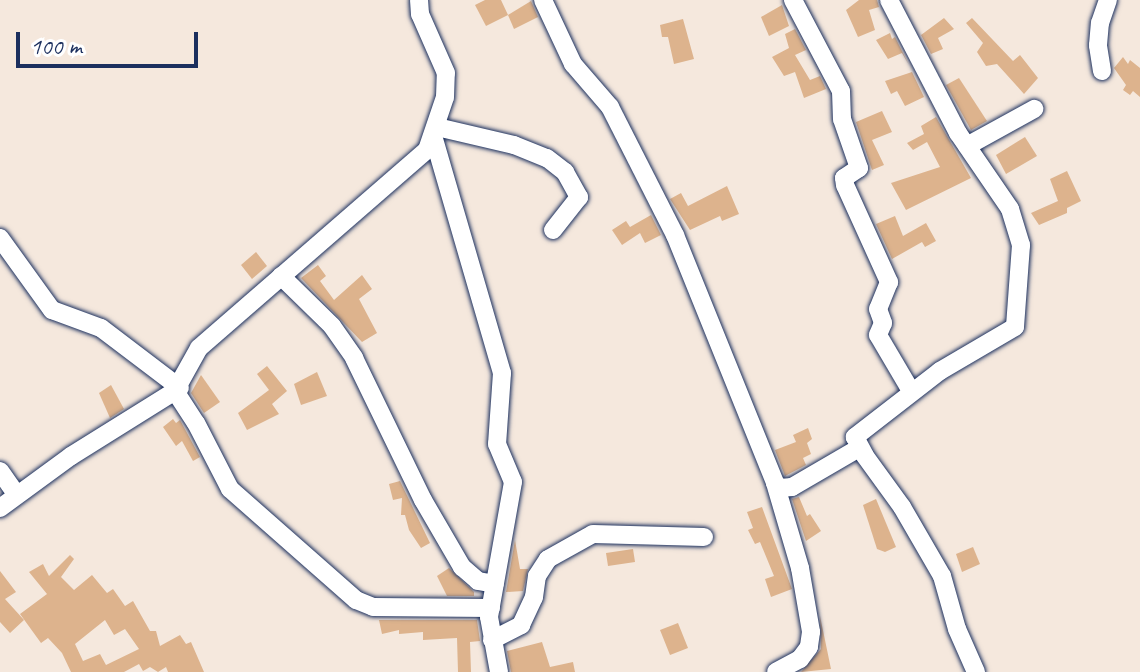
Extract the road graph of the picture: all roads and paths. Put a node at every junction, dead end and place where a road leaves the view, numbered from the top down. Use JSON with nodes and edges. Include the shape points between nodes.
{"nodes":[{"id":1,"x":419,"y":0,"type":"edge"},
{"id":2,"x":543,"y":0,"type":"edge"},
{"id":3,"x":793,"y":0,"type":"edge"},
{"id":4,"x":889,"y":0,"type":"edge"},
{"id":5,"x":1108,"y":0,"type":"edge"},
{"id":6,"x":1102,"y":71,"type":"dead end"},
{"id":7,"x":1034,"y":109,"type":"dead end"},
{"id":8,"x":435,"y":133,"type":"junction"},
{"id":9,"x":967,"y":146,"type":"junction"},
{"id":10,"x":553,"y":230,"type":"dead end"},
{"id":11,"x":0,"y":238,"type":"edge"},
{"id":12,"x":281,"y":276,"type":"junction"},
{"id":13,"x":178,"y":390,"type":"junction"},
{"id":14,"x":911,"y":391,"type":"junction"},
{"id":15,"x":859,"y":448,"type":"junction"},
{"id":16,"x":0,"y":471,"type":"edge"},
{"id":17,"x":775,"y":483,"type":"junction"},
{"id":18,"x":17,"y":495,"type":"junction"},
{"id":19,"x":0,"y":508,"type":"edge"},
{"id":20,"x":704,"y":537,"type":"dead end"},
{"id":21,"x":495,"y":584,"type":"junction"},
{"id":22,"x":491,"y":608,"type":"junction"},
{"id":23,"x":492,"y":640,"type":"junction"},
{"id":24,"x":973,"y":671,"type":"edge"},
{"id":25,"x":499,"y":672,"type":"edge"},
{"id":26,"x":776,"y":672,"type":"edge"}],
"edges":[{"from":1,"to":8,"type":"street","via":[[446,73]]},
{"from":2,"to":17,"type":"street","via":[[573,64],[610,107],[675,235]]},
{"from":3,"to":14,"type":"street","via":[[841,91],[842,119],[859,165],[844,181],[889,282],[878,309],[883,323],[878,335]]},
{"from":4,"to":9,"type":"street"},
{"from":5,"to":6,"type":"street","via":[[1098,45]]},
{"from":7,"to":9,"type":"street"},
{"from":8,"to":10,"type":"street","via":[[514,145],[565,172],[579,197]]},
{"from":8,"to":12,"type":"street","via":[[419,159]]},
{"from":8,"to":21,"type":"street","via":[[502,373],[497,444],[513,482]]},
{"from":9,"to":14,"type":"street","via":[[1018,226],[1017,324]]},
{"from":11,"to":13,"type":"street","via":[[52,310],[101,328]]},
{"from":12,"to":13,"type":"street","via":[[199,348]]},
{"from":12,"to":21,"type":"street","via":[[332,326],[354,358],[462,567],[478,581]]},
{"from":13,"to":18,"type":"street"},
{"from":13,"to":22,"type":"street","via":[[230,489],[356,600],[373,607]]},
{"from":14,"to":15,"type":"street","via":[[857,434]]},
{"from":15,"to":17,"type":"street","via":[[792,487]]},
{"from":15,"to":24,"type":"street","via":[[937,567]]},
{"from":16,"to":18,"type":"street"},
{"from":17,"to":26,"type":"street","via":[[800,568],[811,632],[800,659]]},
{"from":18,"to":19,"type":"street"},
{"from":20,"to":23,"type":"street","via":[[593,534],[548,559],[521,625]]},
{"from":21,"to":22,"type":"street"},
{"from":22,"to":23,"type":"street"},
{"from":23,"to":25,"type":"street"}]}
